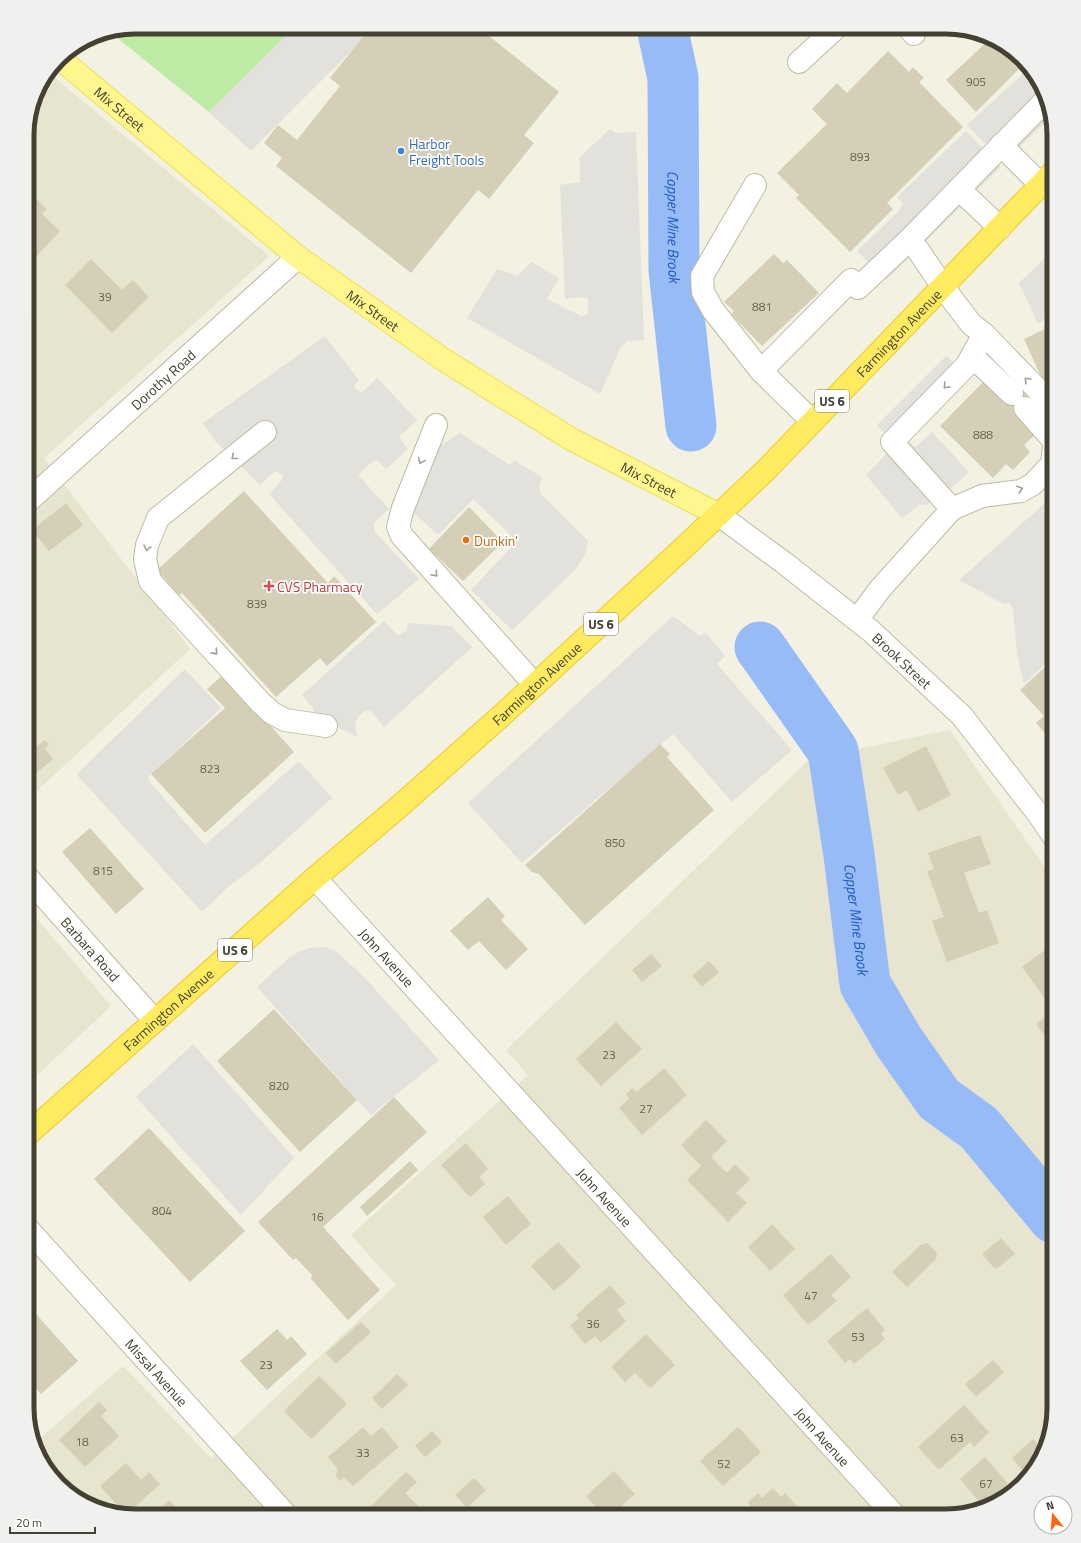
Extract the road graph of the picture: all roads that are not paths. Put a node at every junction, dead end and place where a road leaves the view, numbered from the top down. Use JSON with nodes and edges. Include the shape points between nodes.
{"nodes":[{"id":1,"x":829,"y":34,"type":"edge"},
{"id":2,"x":799,"y":62,"type":"dead end"},
{"id":3,"x":65,"y":63,"type":"edge"},
{"id":4,"x":1042,"y":104,"type":"edge"},
{"id":5,"x":1002,"y":145,"type":"junction"},
{"id":6,"x":1047,"y":177,"type":"edge"},
{"id":7,"x":1047,"y":179,"type":"edge"},
{"id":8,"x":755,"y":184,"type":"dead end"},
{"id":9,"x":958,"y":189,"type":"junction"},
{"id":10,"x":1000,"y":228,"type":"junction"},
{"id":11,"x":908,"y":240,"type":"junction"},
{"id":12,"x":298,"y":257,"type":"junction"},
{"id":13,"x":943,"y":287,"type":"junction"},
{"id":14,"x":984,"y":334,"type":"junction"},
{"id":15,"x":972,"y":356,"type":"junction"},
{"id":16,"x":1008,"y":359,"type":"junction"},
{"id":17,"x":761,"y":371,"type":"junction"},
{"id":18,"x":995,"y":378,"type":"junction"},
{"id":19,"x":1047,"y":412,"type":"edge"},
{"id":20,"x":812,"y":421,"type":"junction"},
{"id":21,"x":436,"y":425,"type":"dead end"},
{"id":22,"x":265,"y":432,"type":"dead end"},
{"id":23,"x":1047,"y":432,"type":"edge"},
{"id":24,"x":1047,"y":469,"type":"edge"},
{"id":25,"x":34,"y":496,"type":"edge"},
{"id":26,"x":952,"y":509,"type":"junction"},
{"id":27,"x":719,"y":515,"type":"junction"},
{"id":28,"x":857,"y":620,"type":"junction"},
{"id":29,"x":534,"y":685,"type":"junction"},
{"id":30,"x":326,"y":726,"type":"dead end"},
{"id":31,"x":1047,"y":827,"type":"edge"},
{"id":32,"x":315,"y":878,"type":"junction"},
{"id":33,"x":34,"y":885,"type":"edge"},
{"id":34,"x":155,"y":1020,"type":"junction"},
{"id":35,"x":34,"y":1128,"type":"edge"},
{"id":36,"x":34,"y":1236,"type":"edge"},
{"id":37,"x":281,"y":1509,"type":"edge"},
{"id":38,"x":889,"y":1509,"type":"edge"}],
"edges":[{"from":1,"to":2,"type":"street"},
{"from":3,"to":12,"type":"main road","name":"Mix Street"},
{"from":4,"to":5,"type":"street"},
{"from":5,"to":6,"type":"street"},
{"from":5,"to":9,"type":"street"},
{"from":7,"to":10,"type":"highway","name":"Farmington Avenue","number":"US 6"},
{"from":8,"to":17,"type":"street","via":[[702,276],[703,292],[713,310]]},
{"from":9,"to":10,"type":"street"},
{"from":9,"to":11,"type":"street"},
{"from":10,"to":13,"type":"highway","name":"Farmington Avenue","number":"US 6"},
{"from":11,"to":13,"type":"street","via":[[918,250]]},
{"from":11,"to":17,"type":"street","via":[[855,284]]},
{"from":12,"to":25,"type":"street","name":"Dorothy Road"},
{"from":12,"to":27,"type":"main road","name":"Mix Street","via":[[444,360],[564,435]]},
{"from":13,"to":14,"type":"street","via":[[971,324]]},
{"from":13,"to":20,"type":"highway","name":"Farmington Avenue","number":"US 6"},
{"from":14,"to":15,"type":"street"},
{"from":14,"to":16,"type":"street"},
{"from":15,"to":18,"type":"street"},
{"from":15,"to":26,"type":"street","one_way":true,"via":[[967,365],[892,442]]},
{"from":16,"to":18,"type":"street"},
{"from":19,"to":16,"type":"street","one_way":true,"via":[[1040,394]]},
{"from":17,"to":20,"type":"street"},
{"from":18,"to":23,"type":"street"},
{"from":20,"to":27,"type":"highway","name":"Farmington Avenue","number":"US 6"},
{"from":21,"to":29,"type":"street","one_way":true,"via":[[398,527],[402,536]]},
{"from":22,"to":30,"type":"street","one_way":true,"via":[[158,518],[147,545],[145,559],[150,581],[272,713],[285,720]]},
{"from":26,"to":24,"type":"street","one_way":true,"via":[[982,496],[1021,491],[1033,484]]},
{"from":26,"to":28,"type":"street","via":[[880,589]]},
{"from":27,"to":28,"type":"street","name":"Brook Street"},
{"from":27,"to":29,"type":"highway","name":"Farmington Avenue","number":"US 6"},
{"from":28,"to":31,"type":"street","name":"Brook Street","via":[[962,716]]},
{"from":29,"to":32,"type":"highway","name":"Farmington Avenue","number":"US 6","via":[[401,805]]},
{"from":32,"to":34,"type":"highway","name":"Farmington Avenue","number":"US 6"},
{"from":32,"to":38,"type":"street","name":"John Avenue"},
{"from":33,"to":34,"type":"street","name":"Barbara Road"},
{"from":34,"to":35,"type":"highway","name":"Farmington Avenue","number":"US 6"},
{"from":36,"to":37,"type":"street","name":"Missal Avenue"}]}
